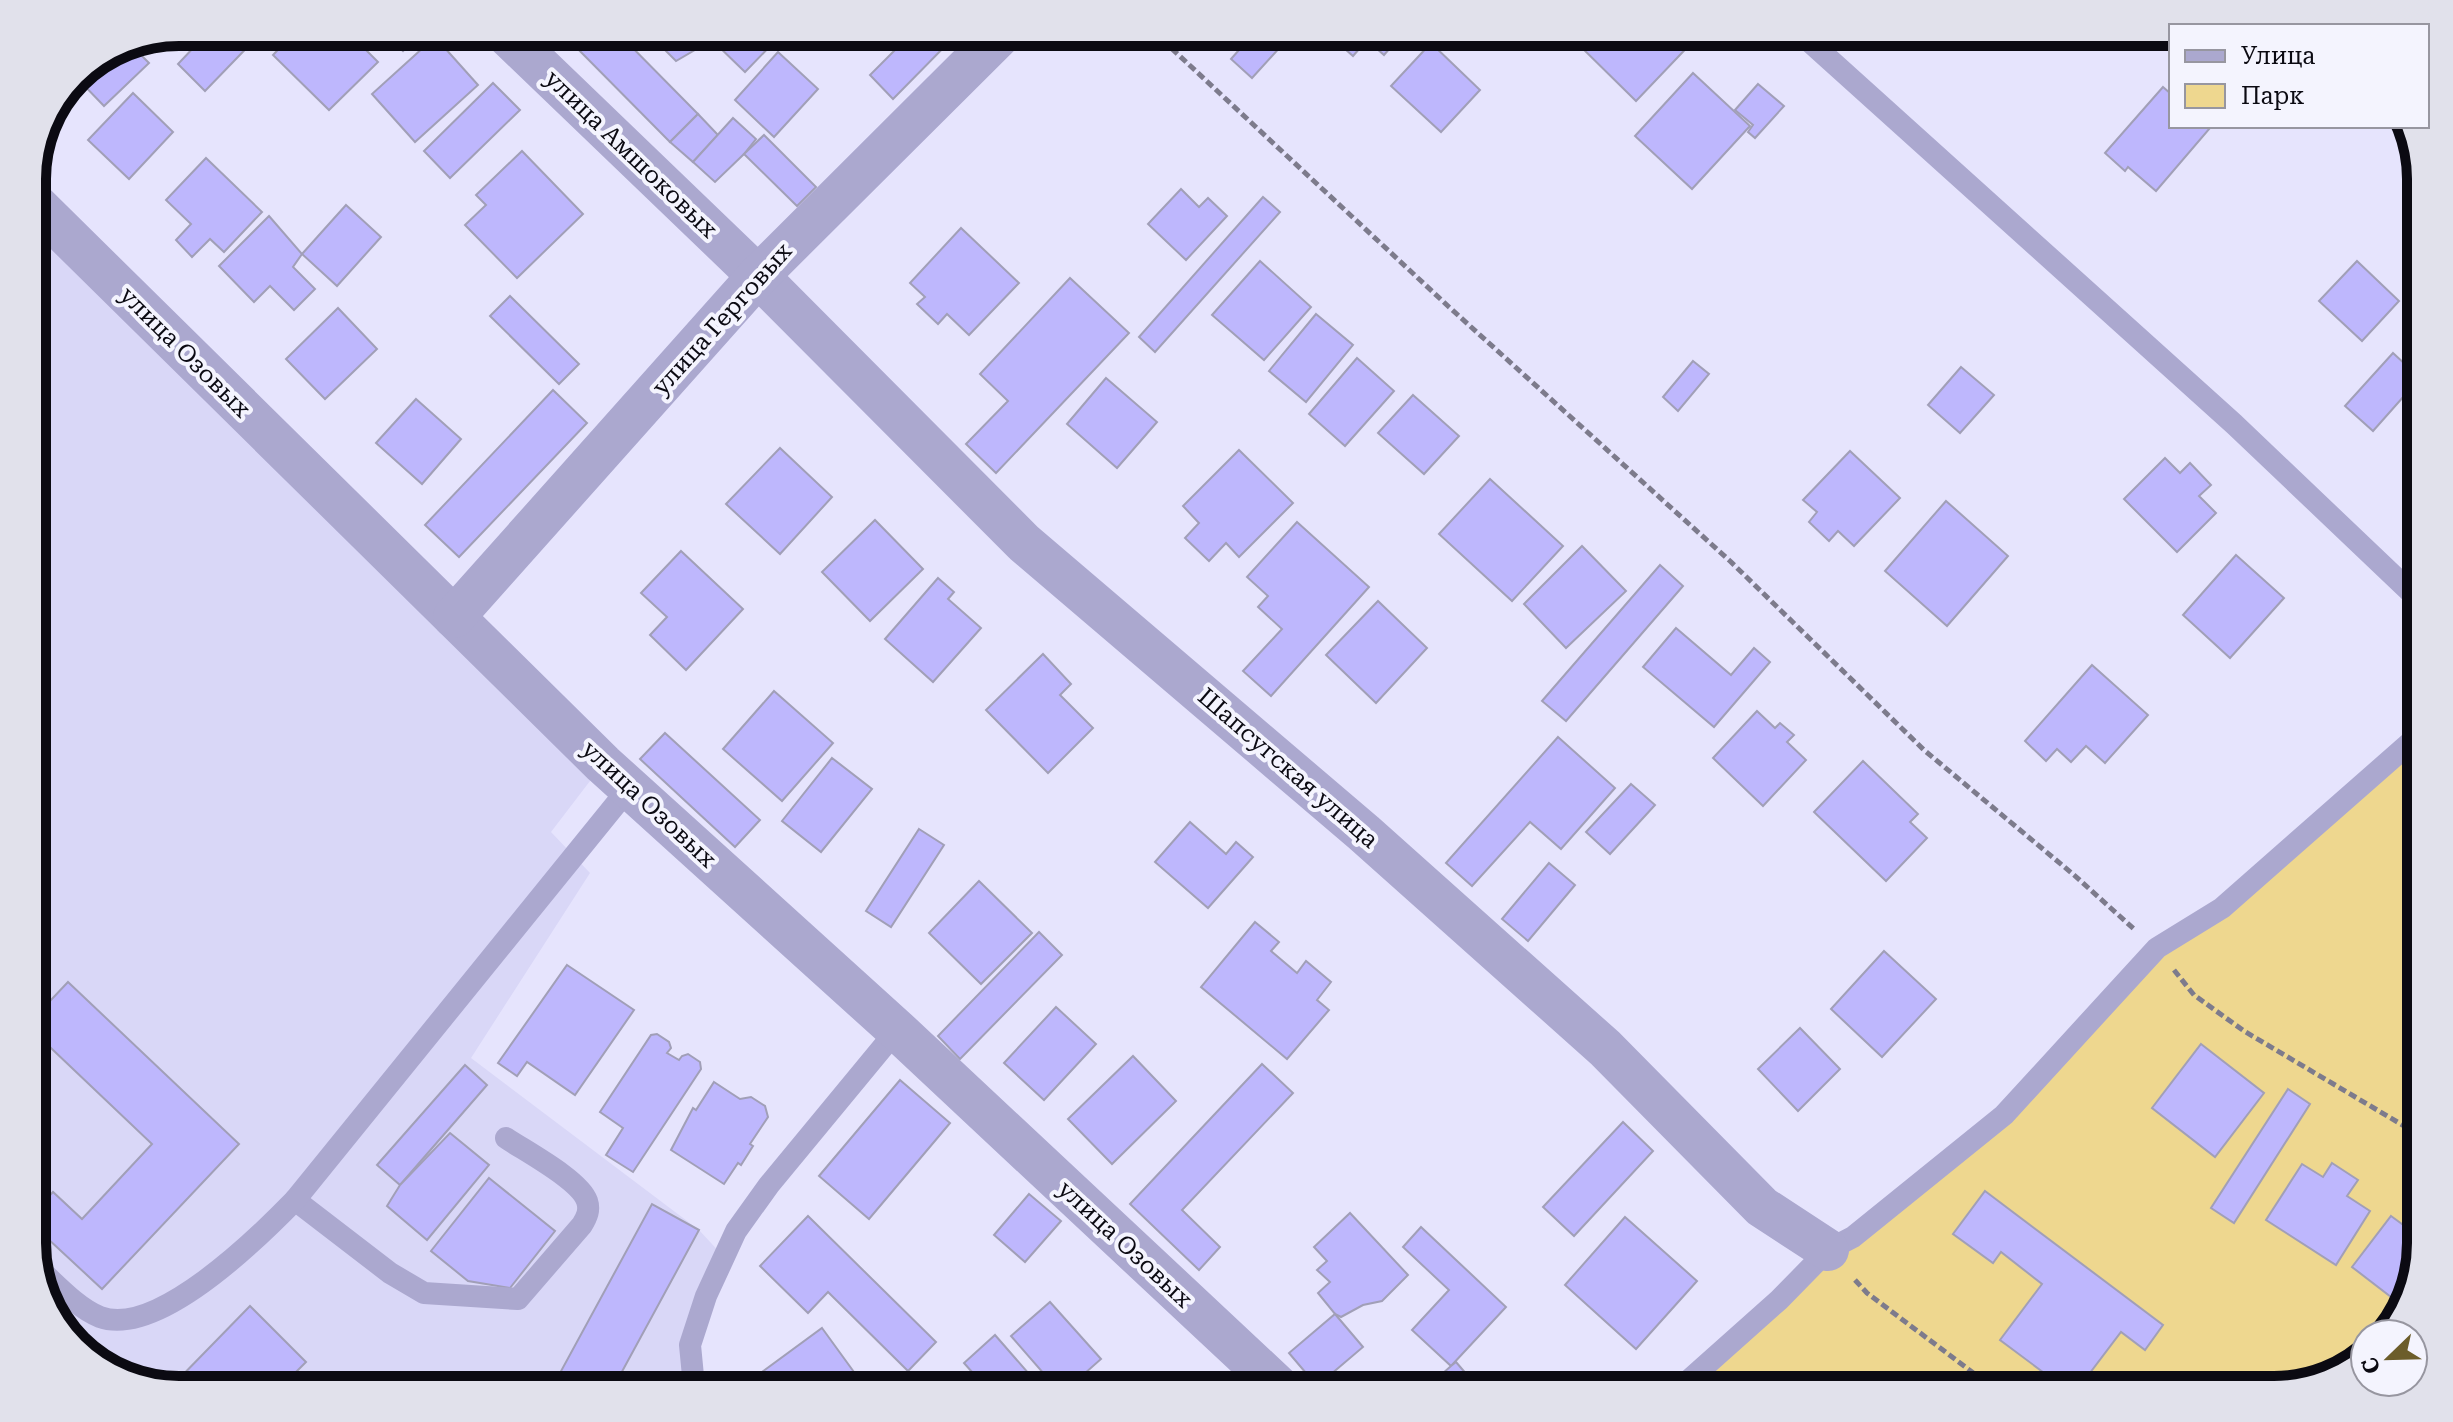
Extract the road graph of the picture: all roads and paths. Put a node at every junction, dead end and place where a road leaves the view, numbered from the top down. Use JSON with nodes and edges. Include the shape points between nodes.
{"nodes":[{"id":1,"x":519,"y":46,"type":"edge"},
{"id":2,"x":989,"y":46,"type":"edge"},
{"id":3,"x":1169,"y":46,"type":"edge"},
{"id":4,"x":1815,"y":46,"type":"edge"},
{"id":5,"x":46,"y":215,"type":"edge"},
{"id":6,"x":758,"y":276,"type":"junction"},
{"id":7,"x":2407,"y":589,"type":"edge"},
{"id":8,"x":454,"y":617,"type":"junction"},
{"id":9,"x":2407,"y":745,"type":"edge"},
{"id":10,"x":629,"y":788,"type":"junction"},
{"id":11,"x":2157,"y":948,"type":"junction"},
{"id":12,"x":897,"y":1030,"type":"junction"},
{"id":13,"x":2407,"y":1128,"type":"edge"},
{"id":14,"x":506,"y":1138,"type":"dead end"},
{"id":15,"x":295,"y":1200,"type":"junction"},
{"id":16,"x":1828,"y":1250,"type":"junction"},
{"id":17,"x":52,"y":1280,"type":"edge"},
{"id":18,"x":693,"y":1376,"type":"edge"},
{"id":19,"x":1267,"y":1376,"type":"edge"},
{"id":20,"x":1694,"y":1376,"type":"edge"},
{"id":21,"x":1977,"y":1376,"type":"edge"}],
"edges":[{"from":1,"to":6,"type":"street","name":"улица Амшоковых"},
{"from":2,"to":6,"type":"street","name":"улица Герговых"},
{"from":3,"to":11,"type":"path","via":[[1730,561],[1924,750]]},
{"from":4,"to":7,"type":"lane","via":[[2234,424]]},
{"from":5,"to":8,"type":"street","name":"улица Озовых"},
{"from":6,"to":8,"type":"street","name":"улица Герговых"},
{"from":6,"to":16,"type":"street","name":"Шапсугская улица","via":[[1024,543],[1364,833],[1605,1048],[1762,1207]]},
{"from":8,"to":10,"type":"street","name":"улица Озовых"},
{"from":9,"to":11,"type":"lane","via":[[2222,908]]},
{"from":10,"to":12,"type":"street","name":"улица Озовых"},
{"from":10,"to":15,"type":"lane"},
{"from":11,"to":13,"type":"path","via":[[2194,995],[2244,1031]]},
{"from":11,"to":16,"type":"lane","via":[[2004,1115],[1853,1237]]},
{"from":12,"to":18,"type":"lane","via":[[736,1231],[690,1345]]},
{"from":12,"to":19,"type":"street","name":"улица Озовых"},
{"from":14,"to":15,"type":"lane","via":[[575,1185],[588,1207],[582,1225],[518,1299],[424,1293]]},
{"from":15,"to":17,"type":"lane","via":[[238,1257],[204,1282],[126,1319],[101,1317]]},
{"from":16,"to":20,"type":"lane"},
{"from":16,"to":21,"type":"path","via":[[1867,1293]]}]}
